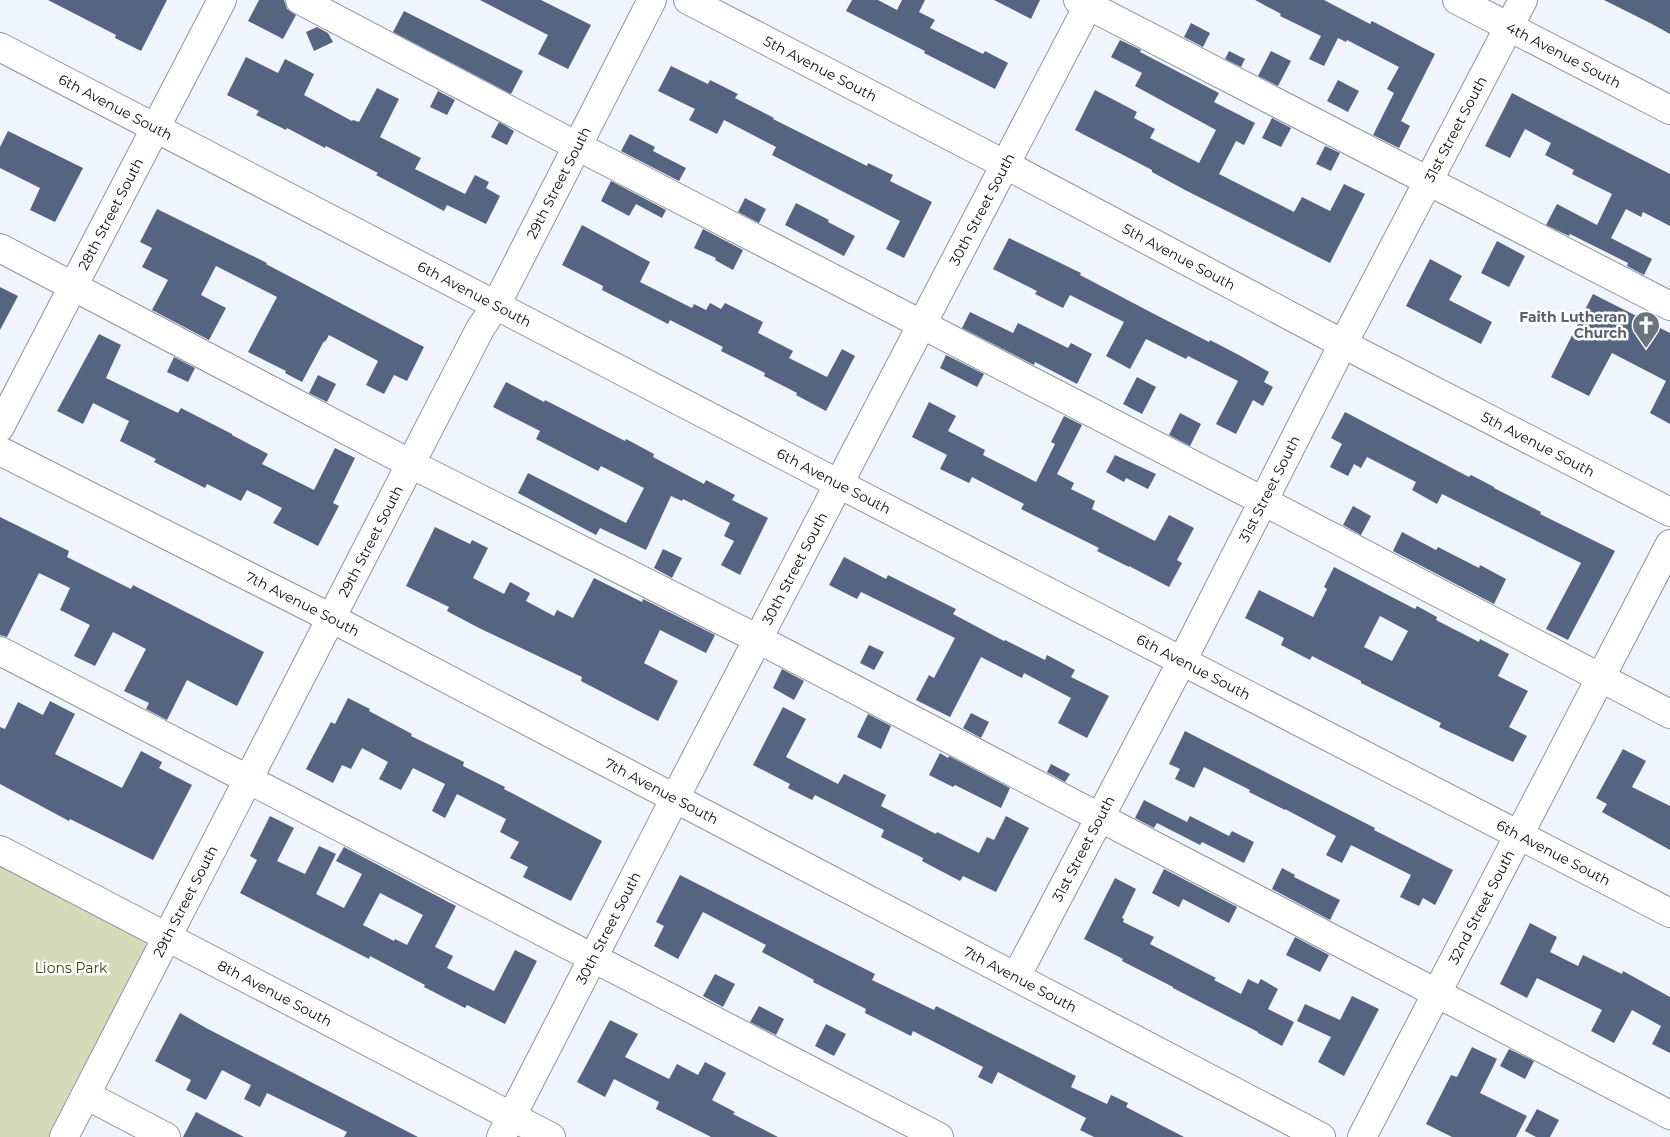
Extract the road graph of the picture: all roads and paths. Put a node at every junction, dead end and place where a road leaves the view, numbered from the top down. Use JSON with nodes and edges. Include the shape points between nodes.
{"nodes":[{"id":1,"x":222,"y":0,"type":"edge"},
{"id":2,"x":300,"y":0,"type":"edge"},
{"id":3,"x":652,"y":0,"type":"edge"},
{"id":4,"x":688,"y":0,"type":"edge"},
{"id":5,"x":1457,"y":0,"type":"edge"},
{"id":6,"x":1523,"y":0,"type":"edge"},
{"id":7,"x":1086,"y":2,"type":"edge"},
{"id":8,"x":1510,"y":27,"type":"junction"},
{"id":9,"x":0,"y":47,"type":"edge"},
{"id":10,"x":1670,"y":110,"type":"edge"},
{"id":11,"x":155,"y":127,"type":"junction"},
{"id":12,"x":577,"y":146,"type":"junction"},
{"id":13,"x":1006,"y":164,"type":"junction"},
{"id":14,"x":1428,"y":182,"type":"junction"},
{"id":15,"x":0,"y":248,"type":"edge"},
{"id":16,"x":73,"y":286,"type":"junction"},
{"id":17,"x":496,"y":305,"type":"junction"},
{"id":18,"x":1670,"y":306,"type":"edge"},
{"id":19,"x":922,"y":325,"type":"junction"},
{"id":20,"x":1343,"y":344,"type":"junction"},
{"id":21,"x":0,"y":427,"type":"edge"},
{"id":22,"x":0,"y":451,"type":"edge"},
{"id":23,"x":411,"y":464,"type":"junction"},
{"id":24,"x":839,"y":484,"type":"junction"},
{"id":25,"x":1263,"y":501,"type":"junction"},
{"id":26,"x":1670,"y":512,"type":"edge"},
{"id":27,"x":1670,"y":544,"type":"edge"},
{"id":28,"x":331,"y":618,"type":"junction"},
{"id":29,"x":758,"y":639,"type":"junction"},
{"id":30,"x":0,"y":651,"type":"edge"},
{"id":31,"x":1182,"y":661,"type":"junction"},
{"id":32,"x":1600,"y":678,"type":"junction"},
{"id":33,"x":1670,"y":714,"type":"edge"},
{"id":34,"x":248,"y":780,"type":"junction"},
{"id":35,"x":675,"y":798,"type":"junction"},
{"id":36,"x":1100,"y":817,"type":"junction"},
{"id":37,"x":1519,"y":834,"type":"junction"},
{"id":38,"x":0,"y":850,"type":"edge"},
{"id":39,"x":1670,"y":913,"type":"edge"},
{"id":40,"x":167,"y":937,"type":"junction"},
{"id":41,"x":593,"y":958,"type":"junction"},
{"id":42,"x":1016,"y":977,"type":"junction"},
{"id":43,"x":1436,"y":994,"type":"junction"},
{"id":44,"x":86,"y":1095,"type":"junction"},
{"id":45,"x":1670,"y":1114,"type":"edge"},
{"id":46,"x":506,"y":1127,"type":"edge"},
{"id":47,"x":64,"y":1137,"type":"edge"},
{"id":48,"x":166,"y":1137,"type":"edge"},
{"id":49,"x":551,"y":1137,"type":"edge"},
{"id":50,"x":939,"y":1137,"type":"edge"},
{"id":51,"x":1321,"y":1137,"type":"edge"},
{"id":52,"x":1362,"y":1137,"type":"edge"}],
"edges":[{"from":1,"to":11,"type":"street","name":"28th Street South"},
{"from":2,"to":12,"type":"street"},
{"from":3,"to":12,"type":"street","name":"29th Street South"},
{"from":4,"to":13,"type":"street","name":"5th Avenue South"},
{"from":5,"to":8,"type":"street","name":"4th Avenue South"},
{"from":6,"to":8,"type":"street","name":"31st Street South"},
{"from":7,"to":13,"type":"street","name":"30th Street South"},
{"from":7,"to":14,"type":"street"},
{"from":8,"to":10,"type":"street","name":"4th Avenue South"},
{"from":8,"to":14,"type":"street","name":"31st Street South"},
{"from":9,"to":11,"type":"street","name":"6th Avenue South"},
{"from":11,"to":16,"type":"street","name":"28th Street South"},
{"from":11,"to":17,"type":"street","name":"6th Avenue South"},
{"from":12,"to":17,"type":"street","name":"29th Street South"},
{"from":12,"to":19,"type":"street"},
{"from":13,"to":19,"type":"street","name":"30th Street South"},
{"from":13,"to":20,"type":"street","name":"5th Avenue South"},
{"from":14,"to":18,"type":"street"},
{"from":14,"to":20,"type":"street","name":"31st Street South"},
{"from":15,"to":16,"type":"street"},
{"from":16,"to":21,"type":"street","name":"28th Street South"},
{"from":16,"to":23,"type":"street"},
{"from":17,"to":23,"type":"street","name":"29th Street South","via":[[480,329]]},
{"from":17,"to":24,"type":"street","name":"6th Avenue South"},
{"from":19,"to":24,"type":"street","name":"30th Street South"},
{"from":19,"to":25,"type":"street"},
{"from":20,"to":25,"type":"street","name":"31st Street South"},
{"from":20,"to":26,"type":"street","name":"5th Avenue South"},
{"from":22,"to":28,"type":"street","name":"7th Avenue South"},
{"from":23,"to":28,"type":"street","name":"29th Street South"},
{"from":23,"to":29,"type":"street"},
{"from":24,"to":29,"type":"street","name":"30th Street South"},
{"from":24,"to":31,"type":"street","name":"6th Avenue South"},
{"from":25,"to":31,"type":"street","name":"31st Street South"},
{"from":25,"to":32,"type":"street"},
{"from":27,"to":32,"type":"street","name":"32nd Street South"},
{"from":28,"to":34,"type":"street","name":"29th Street South"},
{"from":28,"to":35,"type":"street","name":"7th Avenue South"},
{"from":29,"to":35,"type":"street","name":"30th Street South"},
{"from":29,"to":36,"type":"street"},
{"from":30,"to":34,"type":"street"},
{"from":31,"to":36,"type":"street","name":"31st Street South"},
{"from":31,"to":37,"type":"street","name":"6th Avenue South"},
{"from":32,"to":33,"type":"street"},
{"from":32,"to":37,"type":"street","name":"32nd Street South"},
{"from":34,"to":40,"type":"street","name":"29th Street South"},
{"from":34,"to":41,"type":"street"},
{"from":35,"to":41,"type":"street","name":"30th Street South"},
{"from":35,"to":42,"type":"street","name":"7th Avenue South"},
{"from":36,"to":42,"type":"street","name":"31st Street South"},
{"from":36,"to":43,"type":"street"},
{"from":37,"to":39,"type":"street","name":"6th Avenue South"},
{"from":37,"to":43,"type":"street","name":"32nd Street South"},
{"from":38,"to":40,"type":"street","name":"8th Avenue South"},
{"from":40,"to":44,"type":"street","name":"29th Street South"},
{"from":40,"to":46,"type":"street","name":"8th Avenue South"},
{"from":41,"to":46,"type":"street","name":"30th Street South"},
{"from":41,"to":50,"type":"street"},
{"from":42,"to":51,"type":"street","name":"7th Avenue South"},
{"from":43,"to":45,"type":"street"},
{"from":43,"to":52,"type":"street","name":"32nd Street South"},
{"from":44,"to":47,"type":"street","name":"29th Street South"},
{"from":44,"to":48,"type":"street"},
{"from":46,"to":49,"type":"street","name":"8th Avenue South"}]}
